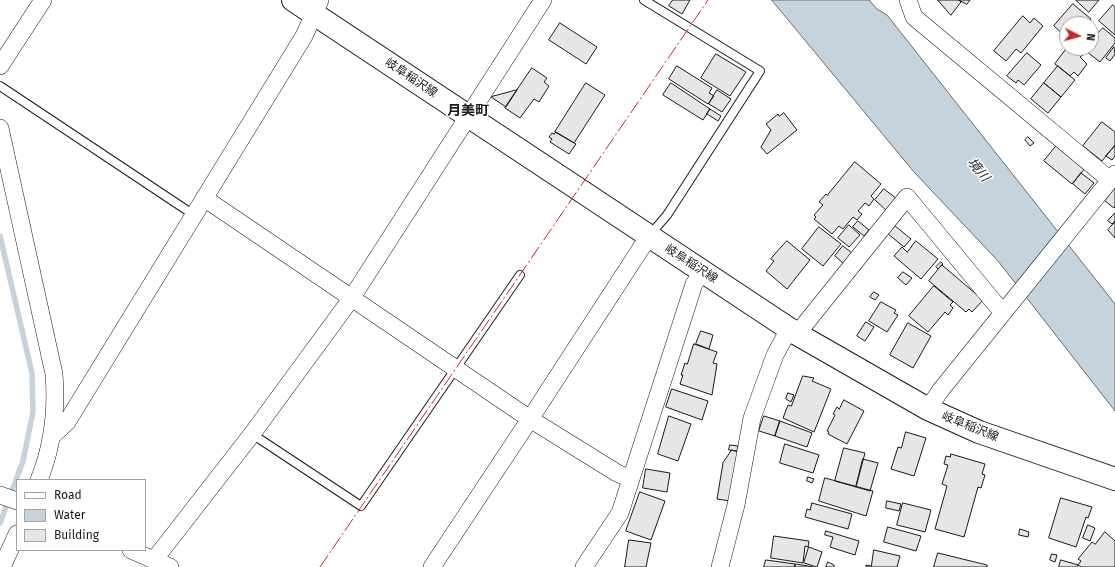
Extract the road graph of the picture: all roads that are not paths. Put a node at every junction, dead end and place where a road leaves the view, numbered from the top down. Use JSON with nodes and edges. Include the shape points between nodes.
{"nodes":[{"id":1,"x":43,"y":0,"type":"edge"},
{"id":2,"x":293,"y":0,"type":"edge"},
{"id":3,"x":543,"y":0,"type":"edge"},
{"id":4,"x":644,"y":0,"type":"edge"},
{"id":5,"x":908,"y":0,"type":"edge"},
{"id":6,"x":317,"y":7,"type":"edge"},
{"id":7,"x":0,"y":66,"type":"edge"},
{"id":8,"x":0,"y":86,"type":"edge"},
{"id":9,"x":468,"y":116,"type":"junction"},
{"id":10,"x":0,"y":128,"type":"edge"},
{"id":11,"x":1112,"y":177,"type":"edge"},
{"id":12,"x":204,"y":198,"type":"junction"},
{"id":13,"x":194,"y":214,"type":"junction"},
{"id":14,"x":649,"y":236,"type":"junction"},
{"id":15,"x":703,"y":271,"type":"junction"},
{"id":16,"x":520,"y":275,"type":"dead end"},
{"id":17,"x":351,"y":299,"type":"junction"},
{"id":18,"x":1005,"y":310,"type":"junction"},
{"id":19,"x":793,"y":332,"type":"junction"},
{"id":20,"x":456,"y":369,"type":"junction"},
{"id":21,"x":928,"y":409,"type":"junction"},
{"id":22,"x":530,"y":420,"type":"junction"},
{"id":23,"x":252,"y":434,"type":"junction"},
{"id":24,"x":52,"y":436,"type":"junction"},
{"id":25,"x":40,"y":479,"type":"edge"},
{"id":26,"x":631,"y":479,"type":"junction"},
{"id":27,"x":1115,"y":479,"type":"edge"},
{"id":28,"x":16,"y":536,"type":"edge"},
{"id":29,"x":133,"y":551,"type":"edge"},
{"id":30,"x":154,"y":560,"type":"junction"},
{"id":31,"x":2,"y":567,"type":"edge"},
{"id":32,"x":170,"y":567,"type":"edge"},
{"id":33,"x":432,"y":567,"type":"edge"},
{"id":34,"x":584,"y":567,"type":"edge"},
{"id":35,"x":720,"y":567,"type":"edge"}],
"edges":[{"from":1,"to":7,"type":"street"},
{"from":2,"to":6,"type":"main road","name":"岐阜稲沢線"},
{"from":3,"to":9,"type":"street"},
{"from":4,"to":14,"type":"lane","via":[[760,71],[667,215]]},
{"from":5,"to":11,"type":"street","via":[[914,17]]},
{"from":6,"to":9,"type":"main road","name":"岐阜稲沢線"},
{"from":6,"to":12,"type":"street","via":[[304,36]]},
{"from":8,"to":13,"type":"lane"},
{"from":9,"to":14,"type":"main road","name":"岐阜稲沢線"},
{"from":9,"to":17,"type":"street"},
{"from":10,"to":24,"type":"street","via":[[54,374],[56,403]]},
{"from":11,"to":18,"type":"street"},
{"from":12,"to":13,"type":"street"},
{"from":12,"to":17,"type":"street"},
{"from":13,"to":24,"type":"street","via":[[66,422]]},
{"from":14,"to":15,"type":"main road","name":"岐阜稲沢線"},
{"from":14,"to":22,"type":"street"},
{"from":15,"to":19,"type":"main road","name":"岐阜稲沢線"},
{"from":15,"to":26,"type":"street","via":[[694,284]]},
{"from":16,"to":20,"type":"lane"},
{"from":17,"to":20,"type":"street"},
{"from":17,"to":23,"type":"street"},
{"from":18,"to":19,"type":"street","via":[[907,197]]},
{"from":18,"to":21,"type":"street"},
{"from":19,"to":21,"type":"main road","name":"岐阜稲沢線"},
{"from":19,"to":35,"type":"street","via":[[775,355],[752,418],[736,505]]},
{"from":20,"to":22,"type":"street"},
{"from":20,"to":23,"type":"lane","via":[[361,506]]},
{"from":21,"to":27,"type":"main road","name":"岐阜稲沢線","via":[[979,432]]},
{"from":22,"to":26,"type":"street"},
{"from":22,"to":33,"type":"street"},
{"from":23,"to":30,"type":"street"},
{"from":24,"to":25,"type":"street"},
{"from":26,"to":34,"type":"street","via":[[620,513]]},
{"from":28,"to":31,"type":"street"},
{"from":29,"to":30,"type":"street"},
{"from":30,"to":32,"type":"street"}]}
